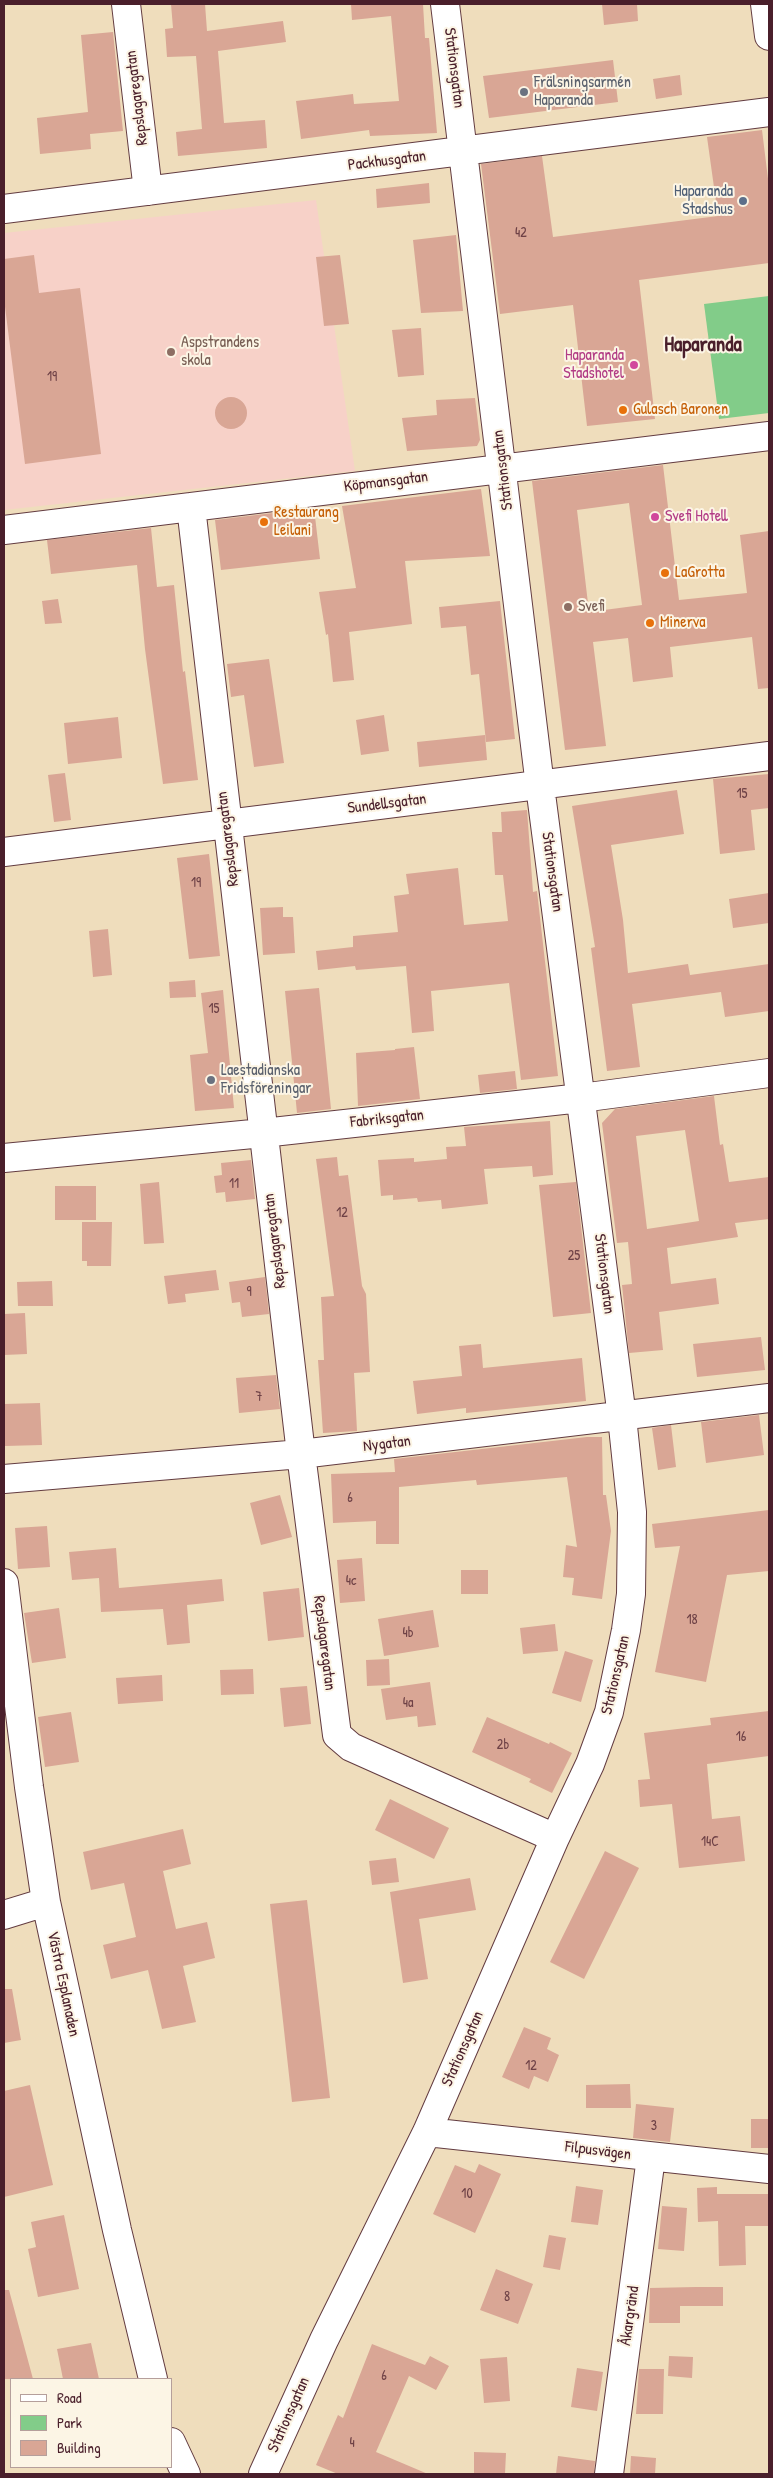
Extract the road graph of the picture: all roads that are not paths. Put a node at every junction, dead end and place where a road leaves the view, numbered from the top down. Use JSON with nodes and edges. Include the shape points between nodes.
{"nodes":[{"id":1,"x":126,"y":4,"type":"edge"},
{"id":2,"x":445,"y":4,"type":"edge"},
{"id":3,"x":765,"y":4,"type":"edge"},
{"id":4,"x":769,"y":36,"type":"edge"},
{"id":5,"x":769,"y":112,"type":"edge"},
{"id":6,"x":464,"y":152,"type":"junction"},
{"id":7,"x":148,"y":191,"type":"junction"},
{"id":8,"x":4,"y":209,"type":"edge"},
{"id":9,"x":769,"y":436,"type":"edge"},
{"id":10,"x":502,"y":467,"type":"junction"},
{"id":11,"x":191,"y":506,"type":"junction"},
{"id":12,"x":4,"y":530,"type":"edge"},
{"id":13,"x":769,"y":756,"type":"edge"},
{"id":14,"x":540,"y":786,"type":"junction"},
{"id":15,"x":226,"y":824,"type":"junction"},
{"id":16,"x":4,"y":852,"type":"edge"},
{"id":17,"x":769,"y":1073,"type":"edge"},
{"id":18,"x":582,"y":1098,"type":"junction"},
{"id":19,"x":262,"y":1134,"type":"junction"},
{"id":20,"x":4,"y":1158,"type":"edge"},
{"id":21,"x":769,"y":1398,"type":"edge"},
{"id":22,"x":622,"y":1417,"type":"junction"},
{"id":23,"x":301,"y":1454,"type":"junction"},
{"id":24,"x":4,"y":1479,"type":"edge"},
{"id":25,"x":4,"y":1583,"type":"edge"},
{"id":26,"x":555,"y":1838,"type":"junction"},
{"id":27,"x":46,"y":1902,"type":"junction"},
{"id":28,"x":4,"y":1915,"type":"edge"},
{"id":29,"x":427,"y":2132,"type":"junction"},
{"id":30,"x":651,"y":2157,"type":"junction"},
{"id":31,"x":769,"y":2169,"type":"edge"},
{"id":32,"x":153,"y":2378,"type":"edge"},
{"id":33,"x":172,"y":2444,"type":"edge"},
{"id":34,"x":186,"y":2474,"type":"edge"},
{"id":35,"x":263,"y":2474,"type":"edge"},
{"id":36,"x":609,"y":2474,"type":"edge"}],
"edges":[{"from":1,"to":7,"type":"street","name":"Repslagaregatan"},
{"from":2,"to":6,"type":"street","name":"Stationsgatan"},
{"from":3,"to":4,"type":"street"},
{"from":5,"to":6,"type":"street","name":"Packhusgatan"},
{"from":6,"to":7,"type":"street","name":"Packhusgatan"},
{"from":6,"to":10,"type":"street","name":"Stationsgatan"},
{"from":7,"to":8,"type":"street","name":"Packhusgatan"},
{"from":9,"to":10,"type":"street","name":"Köpmansgatan"},
{"from":10,"to":11,"type":"street","name":"Köpmansgatan"},
{"from":10,"to":14,"type":"street","name":"Stationsgatan"},
{"from":11,"to":12,"type":"street","name":"Köpmansgatan"},
{"from":11,"to":15,"type":"street","name":"Repslagaregatan"},
{"from":13,"to":14,"type":"street","name":"Sundellsgatan"},
{"from":14,"to":15,"type":"street","name":"Sundellsgatan"},
{"from":14,"to":18,"type":"street","name":"Stationsgatan"},
{"from":15,"to":16,"type":"street","name":"Sundellsgatan"},
{"from":15,"to":19,"type":"street","name":"Repslagaregatan"},
{"from":17,"to":18,"type":"street","name":"Fabriksgatan"},
{"from":18,"to":19,"type":"street","name":"Fabriksgatan"},
{"from":18,"to":22,"type":"street","name":"Stationsgatan"},
{"from":19,"to":20,"type":"street","name":"Fabriksgatan"},
{"from":19,"to":23,"type":"street","name":"Repslagaregatan"},
{"from":21,"to":22,"type":"street","name":"Nygatan"},
{"from":22,"to":23,"type":"street","name":"Nygatan"},
{"from":22,"to":26,"type":"street","name":"Stationsgatan","via":[[632,1512],[631,1594],[626,1630],[609,1712],[590,1764]]},
{"from":23,"to":24,"type":"street","name":"Nygatan"},
{"from":23,"to":26,"type":"street","name":"Repslagaregatan","via":[[337,1735],[351,1748]]},
{"from":25,"to":27,"type":"street","name":"Västra Esplanaden"},
{"from":26,"to":29,"type":"street","name":"Stationsgatan"},
{"from":27,"to":28,"type":"street"},
{"from":27,"to":32,"type":"street","name":"Västra Esplanaden","via":[[113,2213]]},
{"from":29,"to":30,"type":"street","name":"Filpusvägen"},
{"from":29,"to":35,"type":"street","name":"Stationsgatan","via":[[324,2340]]},
{"from":30,"to":31,"type":"street","name":"Filpusvägen"},
{"from":30,"to":36,"type":"street","name":"Åkargränd"},
{"from":33,"to":34,"type":"street"}]}
